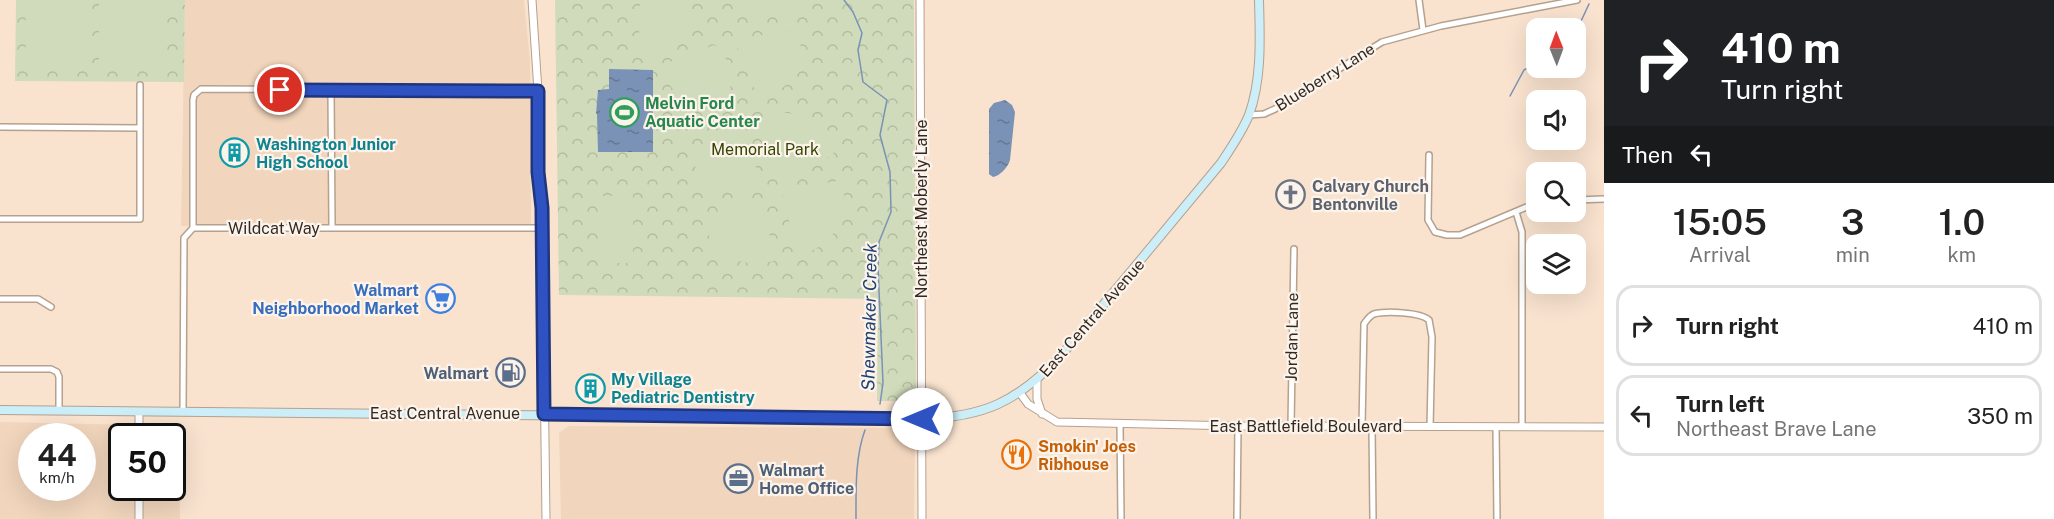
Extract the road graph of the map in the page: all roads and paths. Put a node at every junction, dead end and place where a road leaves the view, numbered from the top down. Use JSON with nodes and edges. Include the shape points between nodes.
{"nodes":[{"id":1,"x":532,"y":0,"type":"edge"},
{"id":2,"x":920,"y":0,"type":"edge"},
{"id":3,"x":1259,"y":0,"type":"edge"},
{"id":4,"x":1419,"y":0,"type":"edge"},
{"id":5,"x":1577,"y":0,"type":"edge"},
{"id":6,"x":1423,"y":30,"type":"junction"},
{"id":7,"x":140,"y":85,"type":"dead end"},
{"id":8,"x":332,"y":90,"type":"junction"},
{"id":9,"x":538,"y":91,"type":"junction"},
{"id":10,"x":1249,"y":115,"type":"junction"},
{"id":11,"x":0,"y":127,"type":"edge"},
{"id":12,"x":140,"y":128,"type":"junction"},
{"id":13,"x":1429,"y":154,"type":"dead end"},
{"id":14,"x":1604,"y":199,"type":"edge"},
{"id":15,"x":1586,"y":200,"type":"edge"},
{"id":16,"x":1526,"y":208,"type":"edge"},
{"id":17,"x":1516,"y":212,"type":"junction"},
{"id":18,"x":0,"y":219,"type":"edge"},
{"id":19,"x":193,"y":228,"type":"junction"},
{"id":20,"x":332,"y":228,"type":"junction"},
{"id":21,"x":542,"y":228,"type":"junction"},
{"id":22,"x":1294,"y":249,"type":"dead end"},
{"id":23,"x":0,"y":299,"type":"edge"},
{"id":24,"x":51,"y":307,"type":"dead end"},
{"id":25,"x":0,"y":369,"type":"edge"},
{"id":26,"x":1037,"y":381,"type":"junction"},
{"id":27,"x":1020,"y":393,"type":"junction"},
{"id":28,"x":0,"y":410,"type":"edge"},
{"id":29,"x":59,"y":411,"type":"junction"},
{"id":30,"x":183,"y":411,"type":"junction"},
{"id":31,"x":139,"y":412,"type":"junction"},
{"id":32,"x":544,"y":414,"type":"junction"},
{"id":33,"x":1042,"y":414,"type":"junction"},
{"id":34,"x":922,"y":419,"type":"junction"},
{"id":35,"x":139,"y":423,"type":"edge"},
{"id":36,"x":1120,"y":424,"type":"junction"},
{"id":37,"x":1291,"y":425,"type":"junction"},
{"id":38,"x":1238,"y":426,"type":"junction"},
{"id":39,"x":1362,"y":426,"type":"junction"},
{"id":40,"x":1522,"y":426,"type":"junction"},
{"id":41,"x":1372,"y":427,"type":"junction"},
{"id":42,"x":1430,"y":427,"type":"junction"},
{"id":43,"x":1496,"y":427,"type":"junction"},
{"id":44,"x":1604,"y":427,"type":"edge"},
{"id":45,"x":139,"y":501,"type":"edge"},
{"id":46,"x":139,"y":519,"type":"edge"},
{"id":47,"x":546,"y":519,"type":"edge"},
{"id":48,"x":922,"y":519,"type":"edge"},
{"id":49,"x":1121,"y":519,"type":"edge"},
{"id":50,"x":1237,"y":519,"type":"edge"},
{"id":51,"x":1373,"y":519,"type":"edge"},
{"id":52,"x":1497,"y":519,"type":"edge"}],
"edges":[{"from":1,"to":9,"type":"street"},
{"from":2,"to":34,"type":"street","name":"Northeast Moberly Lane"},
{"from":3,"to":10,"type":"main road","name":"East Central Avenue","via":[[1259,64]]},
{"from":4,"to":6,"type":"street"},
{"from":5,"to":6,"type":"street","name":"Blueberry Lane"},
{"from":6,"to":10,"type":"street","name":"Blueberry Lane","via":[[1382,42],[1275,109]]},
{"from":7,"to":12,"type":"street"},
{"from":8,"to":9,"type":"street"},
{"from":8,"to":19,"type":"street","via":[[196,91]]},
{"from":8,"to":20,"type":"street"},
{"from":9,"to":21,"type":"street"},
{"from":10,"to":26,"type":"main road","name":"East Central Avenue","via":[[1221,163]]},
{"from":11,"to":12,"type":"street"},
{"from":12,"to":18,"type":"street","via":[[140,219]]},
{"from":13,"to":17,"type":"street","via":[[1428,220],[1435,232],[1460,235]]},
{"from":14,"to":15,"type":"street"},
{"from":16,"to":17,"type":"street"},
{"from":17,"to":40,"type":"street","via":[[1522,232]]},
{"from":19,"to":20,"type":"street","name":"Wildcat Way"},
{"from":19,"to":30,"type":"street","via":[[184,238]]},
{"from":20,"to":21,"type":"street","name":"Wildcat Way"},
{"from":21,"to":32,"type":"street"},
{"from":22,"to":37,"type":"street","name":"Jordan Lane"},
{"from":23,"to":24,"type":"street","via":[[38,299]]},
{"from":25,"to":29,"type":"street","via":[[57,372]]},
{"from":26,"to":27,"type":"main road","name":"East Central Avenue"},
{"from":26,"to":33,"type":"street"},
{"from":27,"to":33,"type":"street","name":"East Battlefield Boulevard"},
{"from":27,"to":34,"type":"main road","name":"East Central Avenue","via":[[971,414]]},
{"from":28,"to":29,"type":"main road","name":"East Central Avenue"},
{"from":29,"to":31,"type":"main road","name":"East Central Avenue"},
{"from":30,"to":31,"type":"main road","name":"East Central Avenue"},
{"from":30,"to":32,"type":"main road","name":"East Central Avenue"},
{"from":31,"to":35,"type":"street"},
{"from":32,"to":34,"type":"main road","name":"East Central Avenue"},
{"from":32,"to":47,"type":"street"},
{"from":33,"to":36,"type":"street","name":"East Battlefield Boulevard","via":[[1057,423]]},
{"from":34,"to":48,"type":"street","name":"Northeast Moberly Lane"},
{"from":36,"to":38,"type":"street","name":"East Battlefield Boulevard"},
{"from":36,"to":49,"type":"street"},
{"from":37,"to":38,"type":"street","name":"East Battlefield Boulevard"},
{"from":37,"to":39,"type":"street","name":"East Battlefield Boulevard"},
{"from":38,"to":50,"type":"street"},
{"from":39,"to":41,"type":"street","name":"East Battlefield Boulevard"},
{"from":39,"to":42,"type":"street","via":[[1367,318],[1377,314],[1419,314],[1429,320],[1432,337]]},
{"from":40,"to":43,"type":"street","name":"East Battlefield Boulevard"},
{"from":40,"to":44,"type":"street","name":"East Battlefield Boulevard"},
{"from":41,"to":42,"type":"street","name":"East Battlefield Boulevard"},
{"from":41,"to":51,"type":"street"},
{"from":42,"to":43,"type":"street","name":"East Battlefield Boulevard"},
{"from":43,"to":52,"type":"street"},
{"from":45,"to":46,"type":"street"}]}
